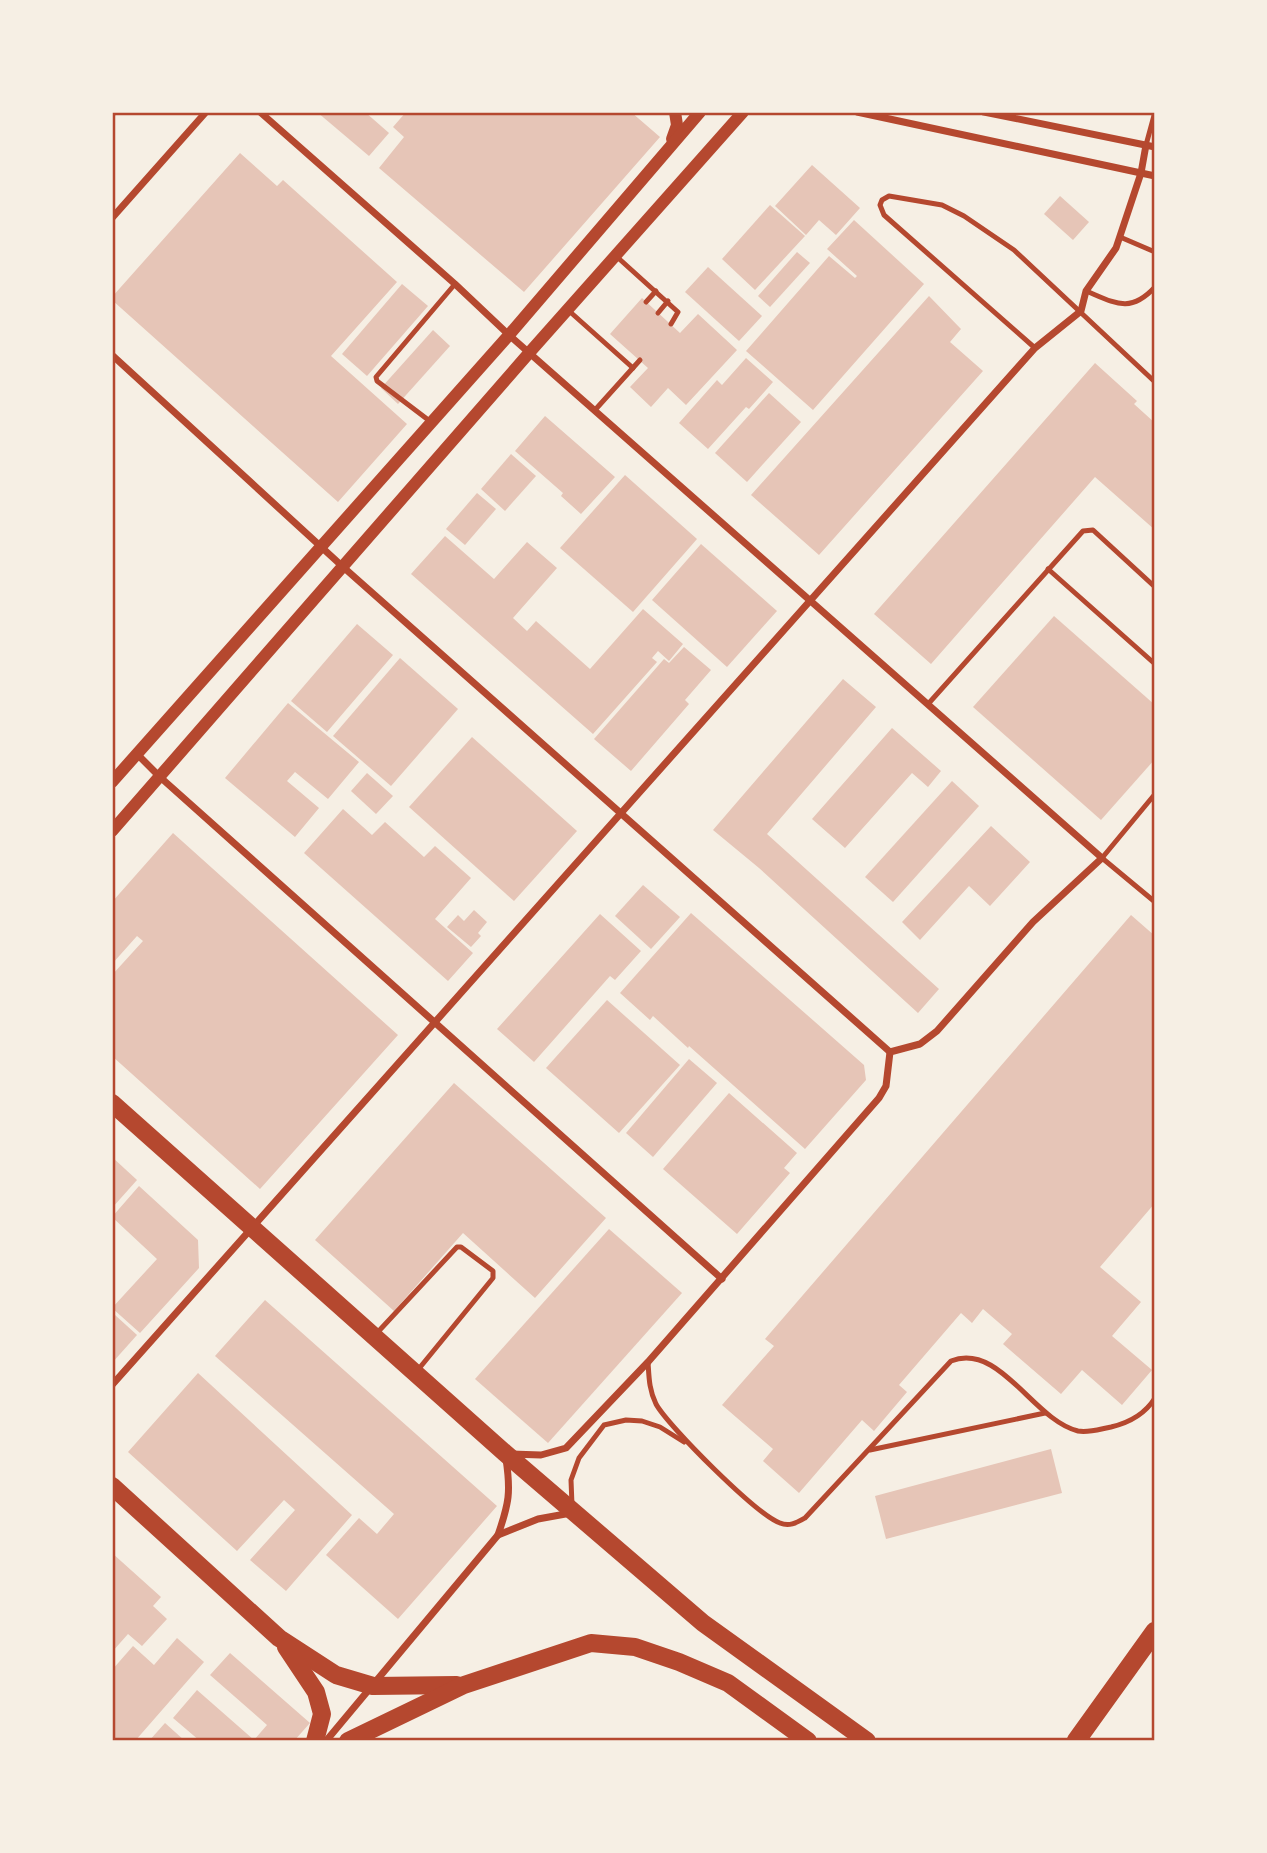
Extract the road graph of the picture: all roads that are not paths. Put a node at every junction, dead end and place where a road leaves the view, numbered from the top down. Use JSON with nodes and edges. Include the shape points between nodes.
{"nodes":[{"id":1,"x":206,"y":112,"type":"edge"},
{"id":2,"x":260,"y":112,"type":"edge"},
{"id":3,"x":675,"y":112,"type":"edge"},
{"id":4,"x":701,"y":112,"type":"edge"},
{"id":5,"x":743,"y":112,"type":"edge"},
{"id":6,"x":857,"y":112,"type":"edge"},
{"id":7,"x":984,"y":112,"type":"edge"},
{"id":8,"x":1155,"y":112,"type":"edge"},
{"id":9,"x":1151,"y":146,"type":"edge"},
{"id":10,"x":665,"y":152,"type":"junction"},
{"id":11,"x":1141,"y":173,"type":"junction"},
{"id":12,"x":1155,"y":176,"type":"edge"},
{"id":13,"x":112,"y":218,"type":"edge"},
{"id":14,"x":1120,"y":237,"type":"junction"},
{"id":15,"x":1155,"y":252,"type":"edge"},
{"id":16,"x":616,"y":256,"type":"junction"},
{"id":17,"x":455,"y":284,"type":"junction"},
{"id":18,"x":1155,"y":287,"type":"edge"},
{"id":19,"x":656,"y":291,"type":"junction"},
{"id":20,"x":1086,"y":291,"type":"junction"},
{"id":21,"x":668,"y":301,"type":"junction"},
{"id":22,"x":646,"y":302,"type":"dead end"},
{"id":23,"x":568,"y":310,"type":"junction"},
{"id":24,"x":1081,"y":311,"type":"junction"},
{"id":25,"x":658,"y":313,"type":"dead end"},
{"id":26,"x":671,"y":324,"type":"dead end"},
{"id":27,"x":509,"y":335,"type":"junction"},
{"id":28,"x":615,"y":338,"type":"dead end"},
{"id":29,"x":609,"y":346,"type":"junction"},
{"id":30,"x":626,"y":348,"type":"dead end"},
{"id":31,"x":1035,"y":348,"type":"junction"},
{"id":32,"x":529,"y":353,"type":"junction"},
{"id":33,"x":112,"y":355,"type":"edge"},
{"id":34,"x":619,"y":356,"type":"junction"},
{"id":35,"x":640,"y":360,"type":"dead end"},
{"id":36,"x":634,"y":368,"type":"junction"},
{"id":37,"x":1155,"y":382,"type":"edge"},
{"id":38,"x":595,"y":410,"type":"junction"},
{"id":39,"x":431,"y":422,"type":"junction"},
{"id":40,"x":322,"y":547,"type":"junction"},
{"id":41,"x":342,"y":566,"type":"junction"},
{"id":42,"x":1048,"y":569,"type":"junction"},
{"id":43,"x":1155,"y":587,"type":"edge"},
{"id":44,"x":811,"y":602,"type":"junction"},
{"id":45,"x":1155,"y":664,"type":"edge"},
{"id":46,"x":929,"y":703,"type":"junction"},
{"id":47,"x":137,"y":754,"type":"junction"},
{"id":48,"x":160,"y":777,"type":"junction"},
{"id":49,"x":112,"y":782,"type":"edge"},
{"id":50,"x":1155,"y":794,"type":"edge"},
{"id":51,"x":622,"y":814,"type":"junction"},
{"id":52,"x":112,"y":831,"type":"edge"},
{"id":53,"x":1102,"y":858,"type":"junction"},
{"id":54,"x":1155,"y":902,"type":"edge"},
{"id":55,"x":436,"y":1024,"type":"junction"},
{"id":56,"x":890,"y":1052,"type":"junction"},
{"id":57,"x":112,"y":1103,"type":"edge"},
{"id":58,"x":252,"y":1228,"type":"junction"},
{"id":59,"x":722,"y":1279,"type":"junction"},
{"id":60,"x":374,"y":1337,"type":"junction"},
{"id":61,"x":648,"y":1362,"type":"junction"},
{"id":62,"x":415,"y":1374,"type":"junction"},
{"id":63,"x":112,"y":1385,"type":"edge"},
{"id":64,"x":1155,"y":1398,"type":"edge"},
{"id":65,"x":1045,"y":1413,"type":"junction"},
{"id":66,"x":692,"y":1448,"type":"junction"},
{"id":67,"x":868,"y":1451,"type":"junction"},
{"id":68,"x":505,"y":1453,"type":"junction"},
{"id":69,"x":112,"y":1486,"type":"edge"},
{"id":70,"x":573,"y":1513,"type":"junction"},
{"id":71,"x":498,"y":1535,"type":"junction"},
{"id":72,"x":1155,"y":1631,"type":"edge"},
{"id":73,"x":279,"y":1638,"type":"junction"},
{"id":74,"x":464,"y":1685,"type":"junction"},
{"id":75,"x":373,"y":1686,"type":"junction"},
{"id":76,"x":315,"y":1741,"type":"edge"},
{"id":77,"x":326,"y":1741,"type":"edge"},
{"id":78,"x":348,"y":1741,"type":"edge"},
{"id":79,"x":808,"y":1741,"type":"edge"},
{"id":80,"x":867,"y":1741,"type":"edge"},
{"id":81,"x":1076,"y":1741,"type":"edge"}],
"edges":[{"from":1,"to":13,"type":"street"},
{"from":2,"to":17,"type":"street"},
{"from":3,"to":10,"type":"street","via":[[677,125]]},
{"from":4,"to":10,"type":"street"},
{"from":5,"to":16,"type":"street"},
{"from":6,"to":11,"type":"street"},
{"from":7,"to":9,"type":"street"},
{"from":8,"to":9,"type":"lane"},
{"from":9,"to":11,"type":"street"},
{"from":10,"to":27,"type":"street"},
{"from":11,"to":12,"type":"street"},
{"from":11,"to":14,"type":"street"},
{"from":14,"to":15,"type":"lane"},
{"from":14,"to":20,"type":"street"},
{"from":16,"to":19,"type":"lane"},
{"from":16,"to":23,"type":"street"},
{"from":17,"to":27,"type":"street"},
{"from":17,"to":39,"type":"lane","via":[[376,377]]},
{"from":18,"to":20,"type":"lane","via":[[1139,301],[1119,305]]},
{"from":19,"to":21,"type":"lane"},
{"from":19,"to":22,"type":"lane"},
{"from":20,"to":24,"type":"street"},
{"from":21,"to":25,"type":"lane"},
{"from":21,"to":26,"type":"lane","via":[[678,314]]},
{"from":23,"to":29,"type":"lane"},
{"from":23,"to":32,"type":"street"},
{"from":24,"to":31,"type":"street"},
{"from":24,"to":31,"type":"lane","via":[[1014,250],[964,216],[942,205],[889,196],[882,200],[884,215]]},
{"from":24,"to":37,"type":"lane"},
{"from":27,"to":32,"type":"street"},
{"from":27,"to":39,"type":"street"},
{"from":28,"to":29,"type":"lane"},
{"from":29,"to":34,"type":"lane"},
{"from":30,"to":34,"type":"lane"},
{"from":31,"to":44,"type":"street"},
{"from":32,"to":38,"type":"street"},
{"from":32,"to":41,"type":"street"},
{"from":33,"to":40,"type":"street"},
{"from":34,"to":36,"type":"lane"},
{"from":35,"to":36,"type":"lane"},
{"from":36,"to":38,"type":"lane"},
{"from":38,"to":44,"type":"street"},
{"from":39,"to":40,"type":"street"},
{"from":40,"to":41,"type":"street"},
{"from":40,"to":47,"type":"street"},
{"from":41,"to":48,"type":"street"},
{"from":41,"to":51,"type":"street"},
{"from":42,"to":43,"type":"lane","via":[[1078,534],[1089,529]]},
{"from":42,"to":45,"type":"lane"},
{"from":42,"to":46,"type":"lane"},
{"from":44,"to":46,"type":"street"},
{"from":44,"to":51,"type":"street"},
{"from":46,"to":53,"type":"street"},
{"from":47,"to":48,"type":"street"},
{"from":47,"to":49,"type":"street"},
{"from":48,"to":52,"type":"street"},
{"from":48,"to":55,"type":"street"},
{"from":50,"to":53,"type":"lane"},
{"from":51,"to":55,"type":"street"},
{"from":51,"to":56,"type":"street"},
{"from":53,"to":54,"type":"lane"},
{"from":53,"to":56,"type":"street","via":[[1032,922],[937,1031],[920,1044]]},
{"from":55,"to":58,"type":"street"},
{"from":55,"to":59,"type":"street"},
{"from":56,"to":59,"type":"street","via":[[886,1086],[879,1098]]},
{"from":57,"to":58,"type":"main road"},
{"from":58,"to":60,"type":"main road"},
{"from":58,"to":63,"type":"street"},
{"from":59,"to":61,"type":"street"},
{"from":60,"to":62,"type":"main road"},
{"from":60,"to":62,"type":"lane","via":[[457,1247],[493,1271],[493,1279]]},
{"from":61,"to":66,"type":"lane","via":[[654,1400]]},
{"from":61,"to":68,"type":"street","via":[[566,1448],[541,1455]]},
{"from":62,"to":68,"type":"main road"},
{"from":64,"to":65,"type":"lane","via":[[1139,1415],[1121,1424],[1081,1432]]},
{"from":65,"to":67,"type":"lane"},
{"from":65,"to":67,"type":"lane","via":[[990,1364],[960,1358],[951,1361]]},
{"from":66,"to":67,"type":"lane","via":[[783,1525],[805,1518]]},
{"from":66,"to":70,"type":"lane","via":[[642,1421],[604,1425],[579,1458],[571,1480]]},
{"from":68,"to":70,"type":"main road"},
{"from":68,"to":71,"type":"street","via":[[510,1488]]},
{"from":69,"to":73,"type":"main road"},
{"from":70,"to":71,"type":"street","via":[[538,1518]]},
{"from":70,"to":80,"type":"main road","via":[[703,1623]]},
{"from":71,"to":75,"type":"street"},
{"from":72,"to":81,"type":"highway"},
{"from":73,"to":75,"type":"main road","via":[[336,1675]]},
{"from":73,"to":76,"type":"main road","via":[[316,1692],[322,1714]]},
{"from":74,"to":75,"type":"main road"},
{"from":74,"to":78,"type":"main road"},
{"from":74,"to":79,"type":"main road","via":[[590,1643],[635,1647],[728,1683]]},
{"from":75,"to":77,"type":"street"}]}
